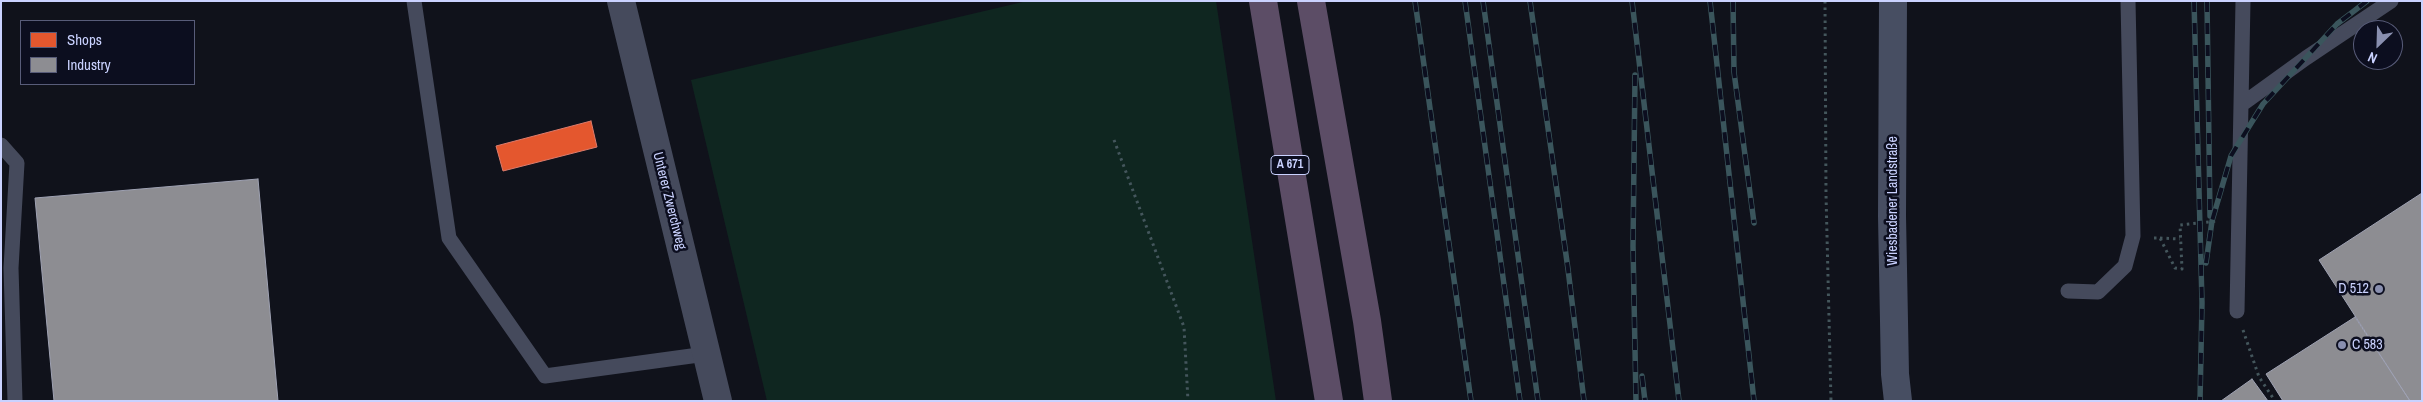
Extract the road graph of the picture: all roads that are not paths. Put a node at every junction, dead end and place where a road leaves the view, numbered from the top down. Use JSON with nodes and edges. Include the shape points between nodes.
{"nodes":[{"id":1,"x":414,"y":1,"type":"edge"},
{"id":2,"x":621,"y":1,"type":"edge"},
{"id":3,"x":1263,"y":1,"type":"edge"},
{"id":4,"x":1311,"y":1,"type":"edge"},
{"id":5,"x":1893,"y":1,"type":"edge"},
{"id":6,"x":2128,"y":1,"type":"edge"},
{"id":7,"x":2243,"y":1,"type":"edge"},
{"id":8,"x":2390,"y":1,"type":"edge"},
{"id":9,"x":2241,"y":105,"type":"junction"},
{"id":10,"x":1,"y":145,"type":"edge"},
{"id":11,"x":2068,"y":291,"type":"dead end"},
{"id":12,"x":2237,"y":311,"type":"road end"},
{"id":13,"x":706,"y":354,"type":"junction"},
{"id":14,"x":15,"y":401,"type":"edge"},
{"id":15,"x":718,"y":401,"type":"edge"},
{"id":16,"x":1329,"y":401,"type":"edge"},
{"id":17,"x":1378,"y":401,"type":"edge"},
{"id":18,"x":1898,"y":401,"type":"edge"}],
"edges":[{"from":1,"to":13,"type":"lane","via":[[449,238],[545,376]]},
{"from":2,"to":13,"type":"street","name":"Unterer Zwerchweg"},
{"from":3,"to":16,"type":"highway","number":"A 671"},
{"from":4,"to":17,"type":"highway"},
{"from":5,"to":18,"type":"main road","name":"Wiesbadener Landstraße","via":[[1892,216]]},
{"from":6,"to":11,"type":"lane","via":[[2133,236],[2124,266],[2098,292]]},
{"from":7,"to":9,"type":"lane"},
{"from":8,"to":9,"type":"lane"},
{"from":9,"to":12,"type":"lane"},
{"from":10,"to":14,"type":"lane","via":[[16,164],[11,268]]},
{"from":13,"to":15,"type":"street","name":"Unterer Zwerchweg"}]}
